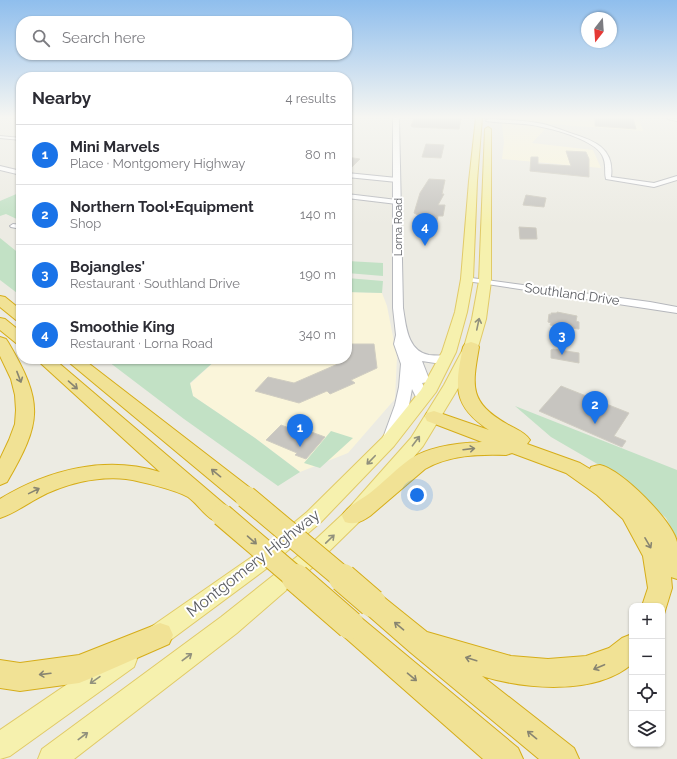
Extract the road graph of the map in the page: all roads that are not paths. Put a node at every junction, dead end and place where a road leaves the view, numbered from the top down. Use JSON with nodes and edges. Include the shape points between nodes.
{"nodes":[{"id":1,"x":397,"y":153,"type":"edge"},
{"id":2,"x":476,"y":153,"type":"edge"},
{"id":3,"x":487,"y":153,"type":"edge"},
{"id":4,"x":602,"y":153,"type":"edge"},
{"id":5,"x":0,"y":168,"type":"edge"},
{"id":6,"x":16,"y":172,"type":"edge"},
{"id":7,"x":352,"y":176,"type":"edge"},
{"id":8,"x":677,"y":178,"type":"edge"},
{"id":9,"x":397,"y":180,"type":"junction"},
{"id":10,"x":352,"y":197,"type":"edge"},
{"id":11,"x":397,"y":202,"type":"junction"},
{"id":12,"x":13,"y":226,"type":"dead end"},
{"id":13,"x":16,"y":226,"type":"edge"},
{"id":14,"x":467,"y":279,"type":"junction"},
{"id":15,"x":485,"y":281,"type":"junction"},
{"id":16,"x":0,"y":300,"type":"edge"},
{"id":17,"x":677,"y":310,"type":"edge"},
{"id":18,"x":16,"y":313,"type":"edge"},
{"id":19,"x":0,"y":322,"type":"edge"},
{"id":20,"x":16,"y":336,"type":"edge"},
{"id":21,"x":0,"y":342,"type":"edge"},
{"id":22,"x":470,"y":346,"type":"junction"},
{"id":23,"x":409,"y":356,"type":"junction"},
{"id":24,"x":444,"y":358,"type":"junction"},
{"id":25,"x":50,"y":364,"type":"edge"},
{"id":26,"x":79,"y":364,"type":"edge"},
{"id":27,"x":430,"y":404,"type":"junction"},
{"id":28,"x":388,"y":442,"type":"junction"},
{"id":29,"x":520,"y":444,"type":"junction"},
{"id":30,"x":0,"y":477,"type":"edge"},
{"id":31,"x":198,"y":493,"type":"junction"},
{"id":32,"x":0,"y":510,"type":"edge"},
{"id":33,"x":353,"y":516,"type":"junction"},
{"id":34,"x":677,"y":569,"type":"edge"},
{"id":35,"x":657,"y":603,"type":"edge"},
{"id":36,"x":160,"y":634,"type":"junction"},
{"id":37,"x":419,"y":643,"type":"junction"},
{"id":38,"x":629,"y":650,"type":"edge"},
{"id":39,"x":0,"y":674,"type":"edge"},
{"id":40,"x":0,"y":746,"type":"edge"},
{"id":41,"x":52,"y":759,"type":"edge"},
{"id":42,"x":507,"y":759,"type":"edge"},
{"id":43,"x":563,"y":759,"type":"edge"}],
"edges":[{"from":1,"to":9,"type":"street","name":"Lorna Road"},
{"from":2,"to":14,"type":"main road","name":"Montgomery Highway"},
{"from":3,"to":15,"type":"main road","name":"Montgomery Highway"},
{"from":4,"to":8,"type":"street","via":[[608,162],[608,178],[654,185]]},
{"from":5,"to":6,"type":"street"},
{"from":7,"to":9,"type":"street"},
{"from":9,"to":11,"type":"street","name":"Lorna Road"},
{"from":10,"to":11,"type":"street"},
{"from":11,"to":23,"type":"street","name":"Lorna Road","via":[[398,308],[402,335]]},
{"from":12,"to":13,"type":"street"},
{"from":14,"to":15,"type":"street","name":"Southland Drive"},
{"from":14,"to":24,"type":"main road","name":"Montgomery Highway","via":[[460,319],[449,352]]},
{"from":15,"to":17,"type":"street","name":"Southland Drive"},
{"from":22,"to":15,"type":"main road","name":"Montgomery Highway","one_way":true,"via":[[479,319]]},
{"from":16,"to":18,"type":"highway"},
{"from":19,"to":20,"type":"highway"},
{"from":21,"to":30,"type":"highway","one_way":true,"via":[[15,368],[24,392],[26,415],[19,442]]},
{"from":22,"to":27,"type":"main road","name":"Montgomery Highway","via":[[452,385]]},
{"from":22,"to":29,"type":"highway","via":[[466,387],[470,404],[484,418]]},
{"from":23,"to":24,"type":"street"},
{"from":23,"to":27,"type":"street","name":"Lorna Road"},
{"from":23,"to":28,"type":"street","via":[[405,369],[406,387],[402,405]]},
{"from":24,"to":27,"type":"main road","name":"Montgomery Highway"},
{"from":25,"to":31,"type":"highway","one_way":true},
{"from":37,"to":26,"type":"highway","one_way":true,"bridge":true,"via":[[246,497]]},
{"from":27,"to":28,"type":"main road","name":"Montgomery Highway"},
{"from":27,"to":29,"type":"highway"},
{"from":33,"to":27,"type":"main road","name":"Montgomery Highway","one_way":true,"via":[[417,442]]},
{"from":28,"to":36,"type":"main road","name":"Montgomery Highway","one_way":true,"via":[[314,517],[262,560]]},
{"from":33,"to":29,"type":"highway","one_way":true,"via":[[364,510],[420,463],[465,449]]},
{"from":29,"to":34,"type":"highway","via":[[571,458],[607,477],[621,488],[658,529]]},
{"from":29,"to":35,"type":"highway","one_way":true,"via":[[573,468],[604,489],[631,513],[655,554],[660,588]]},
{"from":32,"to":31,"type":"highway","one_way":true,"via":[[47,484],[84,474],[104,472],[144,475]]},
{"from":31,"to":42,"type":"highway","one_way":true,"bridge":true},
{"from":41,"to":33,"type":"main road","name":"Montgomery Highway","one_way":true,"via":[[269,594]]},
{"from":36,"to":39,"type":"highway","one_way":true,"via":[[79,669],[20,677]]},
{"from":36,"to":40,"type":"main road","name":"Montgomery Highway","one_way":true},
{"from":38,"to":37,"type":"highway","one_way":true,"via":[[624,656],[591,670],[539,673],[496,666]]},
{"from":43,"to":37,"type":"highway","one_way":true}]}
